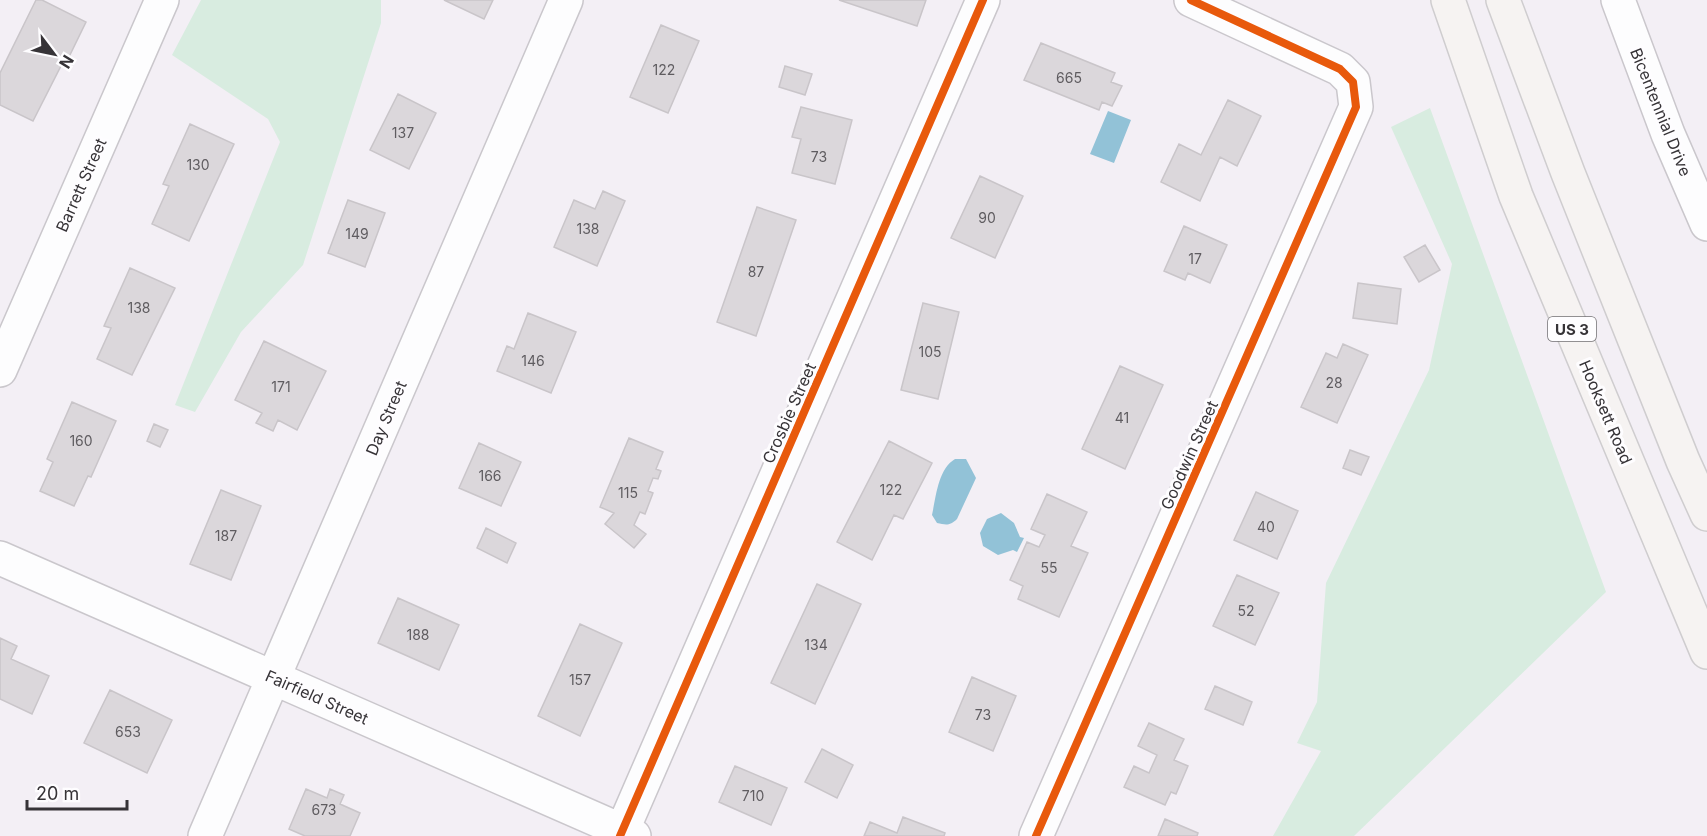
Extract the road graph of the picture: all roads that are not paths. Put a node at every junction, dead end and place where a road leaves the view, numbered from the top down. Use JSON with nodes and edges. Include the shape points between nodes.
{"nodes":[{"id":1,"x":162,"y":0,"type":"edge"},
{"id":2,"x":566,"y":0,"type":"edge"},
{"id":3,"x":983,"y":0,"type":"edge"},
{"id":4,"x":1191,"y":0,"type":"edge"},
{"id":5,"x":1449,"y":0,"type":"edge"},
{"id":6,"x":1503,"y":0,"type":"edge"},
{"id":7,"x":1618,"y":0,"type":"edge"},
{"id":8,"x":1707,"y":224,"type":"edge"},
{"id":9,"x":0,"y":370,"type":"edge"},
{"id":10,"x":1707,"y":514,"type":"edge"},
{"id":11,"x":0,"y":558,"type":"edge"},
{"id":12,"x":1707,"y":652,"type":"edge"},
{"id":13,"x":274,"y":678,"type":"junction"},
{"id":14,"x":625,"y":834,"type":"edge"},
{"id":15,"x":205,"y":836,"type":"edge"},
{"id":16,"x":1036,"y":836,"type":"edge"}],
"edges":[{"from":1,"to":9,"type":"street","name":"Barrett Street"},
{"from":2,"to":13,"type":"street","name":"Day Street"},
{"from":3,"to":14,"type":"street","name":"Crosbie Street"},
{"from":4,"to":16,"type":"street","name":"Goodwin Street","via":[[1340,69],[1353,82],[1356,107]]},
{"from":5,"to":12,"type":"main road","name":"Hooksett Road","number":"US 3","via":[[1516,196]]},
{"from":6,"to":10,"type":"main road","via":[[1572,184]]},
{"from":7,"to":8,"type":"street","name":"Bicentennial Drive","via":[[1668,134]]},
{"from":11,"to":13,"type":"street","name":"Fairfield Street"},
{"from":13,"to":14,"type":"street","name":"Fairfield Street"},
{"from":13,"to":15,"type":"street","name":"Day Street"}]}
